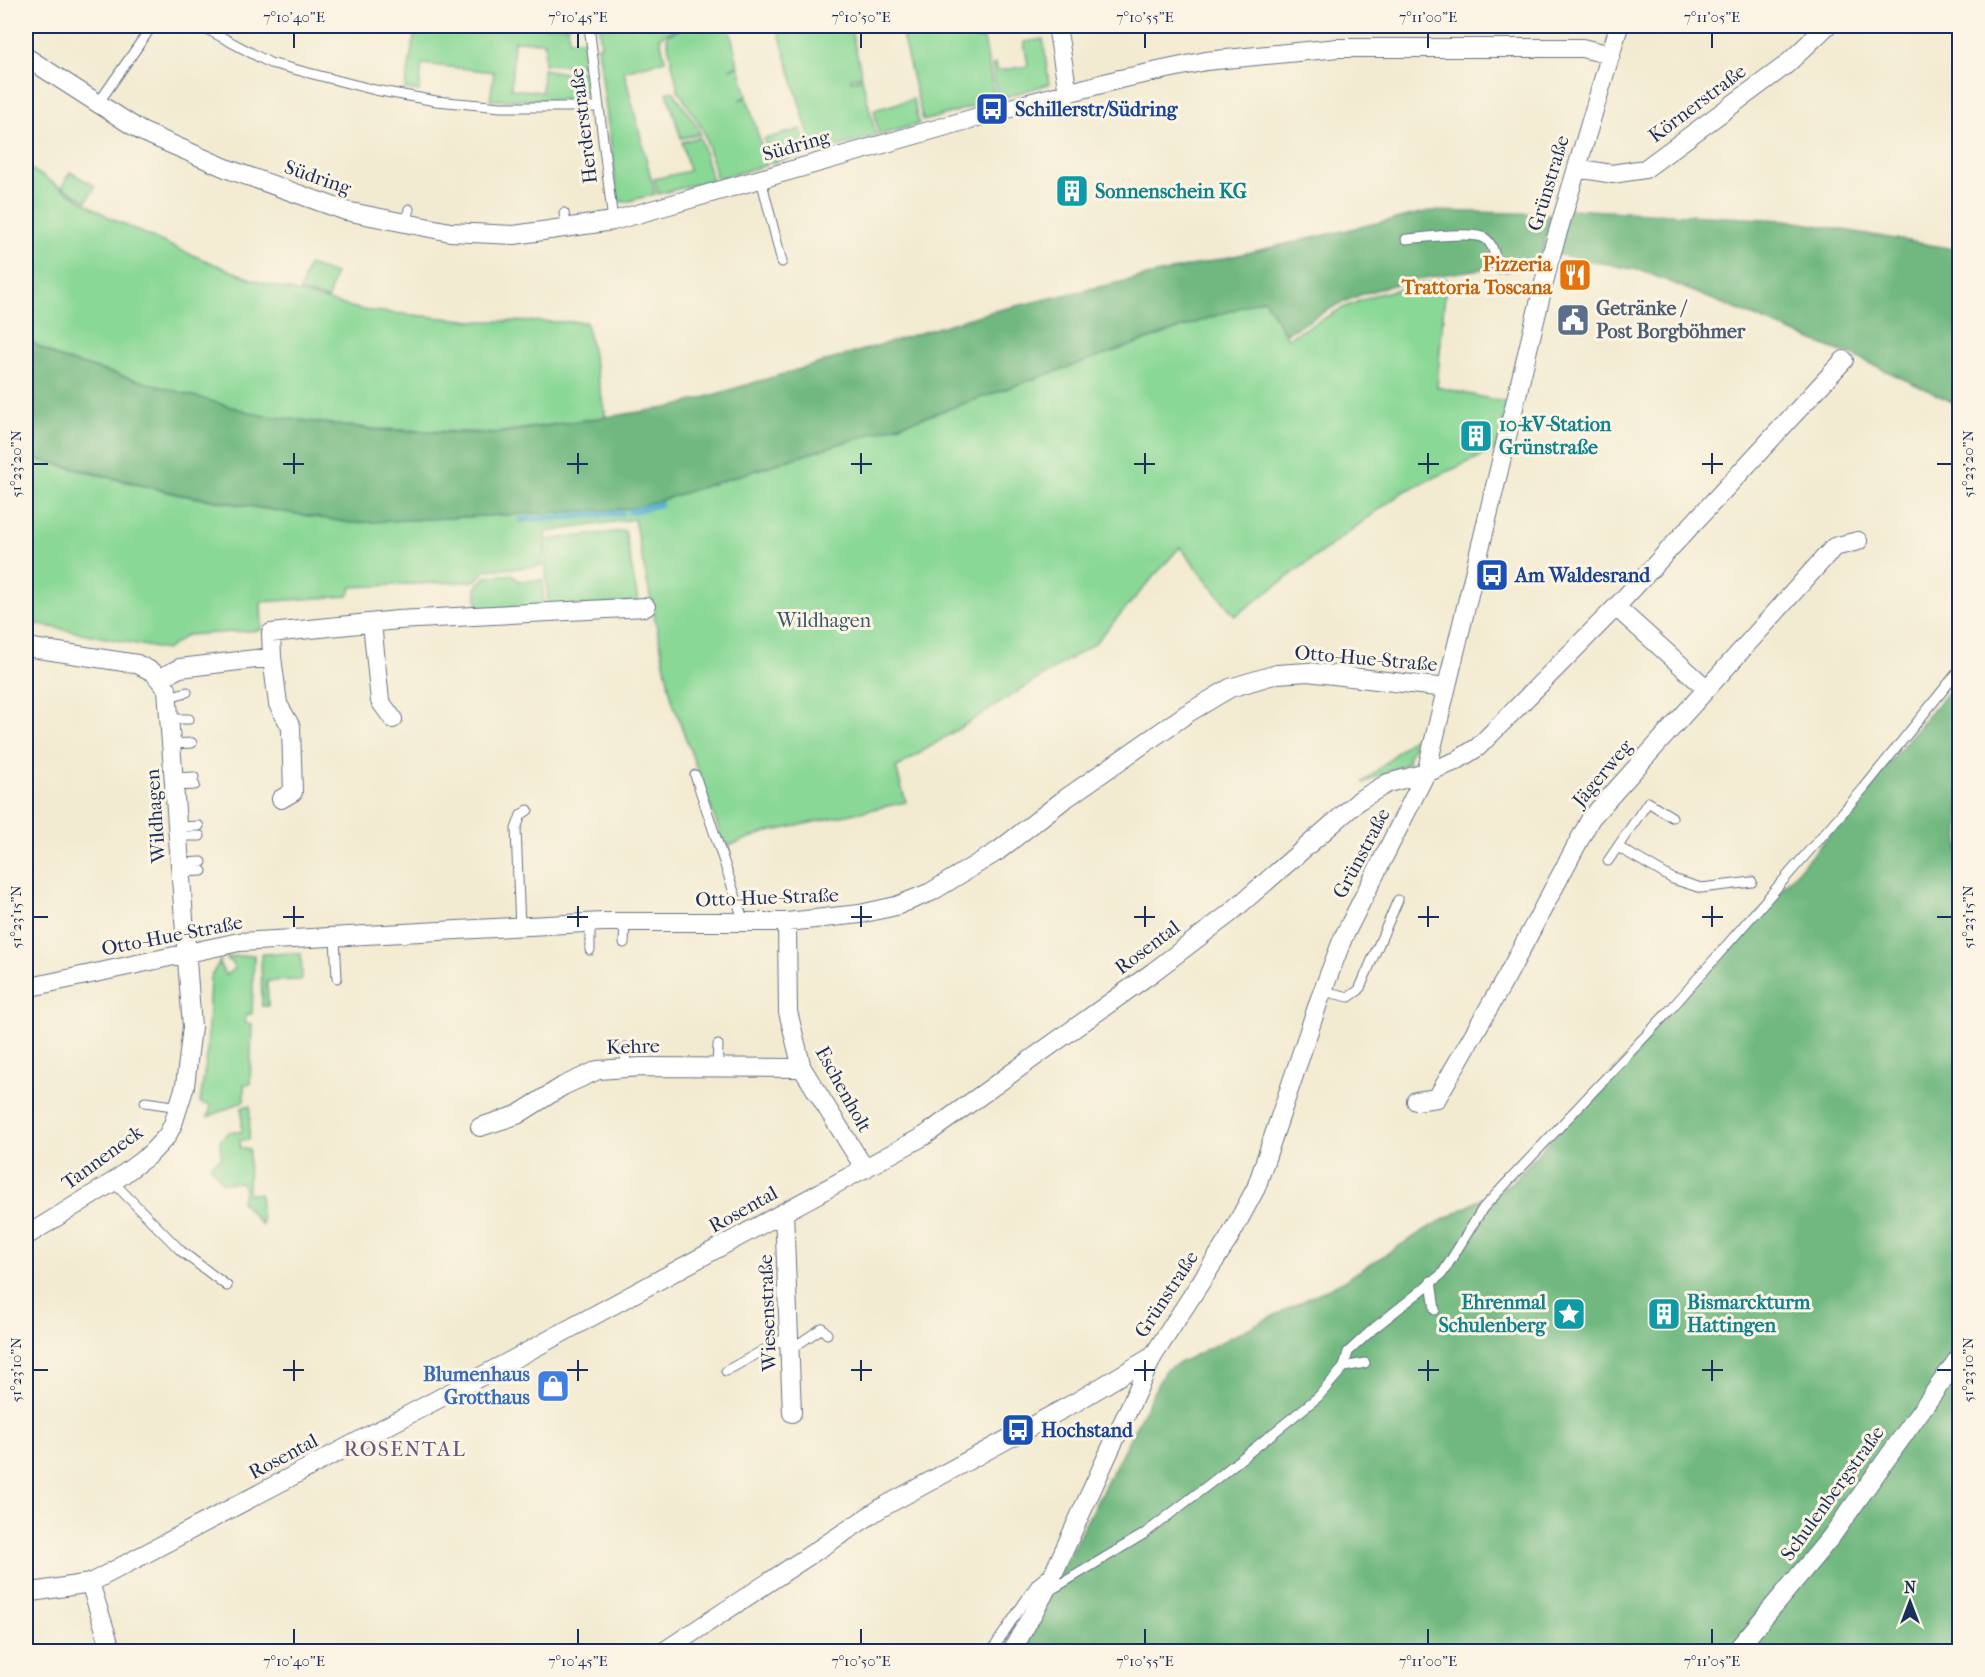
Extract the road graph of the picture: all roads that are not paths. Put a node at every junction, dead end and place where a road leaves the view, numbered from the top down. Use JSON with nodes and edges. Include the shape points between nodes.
{"nodes":[{"id":1,"x":152,"y":26,"type":"edge"},
{"id":2,"x":201,"y":26,"type":"edge"},
{"id":3,"x":589,"y":26,"type":"edge"},
{"id":4,"x":1056,"y":26,"type":"edge"},
{"id":5,"x":1619,"y":26,"type":"edge"},
{"id":6,"x":1827,"y":26,"type":"edge"},
{"id":7,"x":1611,"y":55,"type":"junction"},
{"id":8,"x":26,"y":57,"type":"edge"},
{"id":9,"x":1068,"y":93,"type":"junction"},
{"id":10,"x":98,"y":105,"type":"junction"},
{"id":11,"x":599,"y":107,"type":"junction"},
{"id":12,"x":1577,"y":168,"type":"junction"},
{"id":13,"x":760,"y":179,"type":"junction"},
{"id":14,"x":613,"y":221,"type":"junction"},
{"id":15,"x":1406,"y":239,"type":"dead end"},
{"id":16,"x":782,"y":262,"type":"dead end"},
{"id":17,"x":1549,"y":262,"type":"junction"},
{"id":18,"x":1844,"y":360,"type":"dead end"},
{"id":19,"x":1858,"y":541,"type":"dead end"},
{"id":20,"x":646,"y":607,"type":"dead end"},
{"id":21,"x":1616,"y":607,"type":"junction"},
{"id":22,"x":372,"y":623,"type":"junction"},
{"id":23,"x":26,"y":647,"type":"edge"},
{"id":24,"x":273,"y":657,"type":"junction"},
{"id":25,"x":1959,"y":669,"type":"edge"},
{"id":26,"x":160,"y":678,"type":"junction"},
{"id":27,"x":1446,"y":688,"type":"junction"},
{"id":28,"x":1706,"y":688,"type":"junction"},
{"id":29,"x":187,"y":692,"type":"dead end"},
{"id":30,"x":168,"y":697,"type":"junction"},
{"id":31,"x":189,"y":719,"type":"dead end"},
{"id":32,"x":393,"y":719,"type":"dead end"},
{"id":33,"x":171,"y":720,"type":"junction"},
{"id":34,"x":192,"y":743,"type":"dead end"},
{"id":35,"x":172,"y":744,"type":"junction"},
{"id":36,"x":1426,"y":773,"type":"junction"},
{"id":37,"x":695,"y":775,"type":"dead end"},
{"id":38,"x":194,"y":781,"type":"dead end"},
{"id":39,"x":174,"y":782,"type":"junction"},
{"id":40,"x":281,"y":800,"type":"dead end"},
{"id":41,"x":528,"y":810,"type":"dead end"},
{"id":42,"x":1672,"y":817,"type":"dead end"},
{"id":43,"x":200,"y":831,"type":"dead end"},
{"id":44,"x":178,"y":832,"type":"junction"},
{"id":45,"x":1618,"y":847,"type":"junction"},
{"id":46,"x":1608,"y":861,"type":"dead end"},
{"id":47,"x":202,"y":866,"type":"dead end"},
{"id":48,"x":181,"y":867,"type":"junction"},
{"id":49,"x":1752,"y":882,"type":"dead end"},
{"id":50,"x":1398,"y":900,"type":"dead end"},
{"id":51,"x":744,"y":921,"type":"junction"},
{"id":52,"x":787,"y":921,"type":"junction"},
{"id":53,"x":625,"y":922,"type":"junction"},
{"id":54,"x":590,"y":923,"type":"junction"},
{"id":55,"x":520,"y":928,"type":"junction"},
{"id":56,"x":335,"y":938,"type":"junction"},
{"id":57,"x":624,"y":943,"type":"dead end"},
{"id":58,"x":590,"y":950,"type":"dead end"},
{"id":59,"x":186,"y":953,"type":"junction"},
{"id":60,"x":337,"y":978,"type":"dead end"},
{"id":61,"x":26,"y":988,"type":"edge"},
{"id":62,"x":1323,"y":991,"type":"junction"},
{"id":63,"x":718,"y":1045,"type":"dead end"},
{"id":64,"x":625,"y":1047,"type":"dead end"},
{"id":65,"x":717,"y":1067,"type":"junction"},
{"id":66,"x":626,"y":1068,"type":"junction"},
{"id":67,"x":802,"y":1068,"type":"junction"},
{"id":68,"x":1416,"y":1101,"type":"dead end"},
{"id":69,"x":146,"y":1102,"type":"dead end"},
{"id":70,"x":180,"y":1107,"type":"junction"},
{"id":71,"x":480,"y":1127,"type":"dead end"},
{"id":72,"x":864,"y":1168,"type":"junction"},
{"id":73,"x":113,"y":1182,"type":"junction"},
{"id":74,"x":784,"y":1212,"type":"junction"},
{"id":75,"x":26,"y":1236,"type":"edge"},
{"id":76,"x":1431,"y":1281,"type":"junction"},
{"id":77,"x":227,"y":1286,"type":"dead end"},
{"id":78,"x":1435,"y":1310,"type":"dead end"},
{"id":79,"x":826,"y":1334,"type":"dead end"},
{"id":80,"x":791,"y":1342,"type":"junction"},
{"id":81,"x":1153,"y":1356,"type":"junction"},
{"id":82,"x":1959,"y":1356,"type":"edge"},
{"id":83,"x":1365,"y":1363,"type":"dead end"},
{"id":84,"x":1344,"y":1367,"type":"junction"},
{"id":85,"x":726,"y":1371,"type":"dead end"},
{"id":86,"x":792,"y":1413,"type":"dead end"},
{"id":87,"x":1055,"y":1569,"type":"junction"},
{"id":88,"x":90,"y":1583,"type":"junction"},
{"id":89,"x":26,"y":1593,"type":"edge"},
{"id":90,"x":1044,"y":1594,"type":"junction"},
{"id":91,"x":112,"y":1652,"type":"edge"},
{"id":92,"x":663,"y":1652,"type":"edge"},
{"id":93,"x":991,"y":1652,"type":"edge"},
{"id":94,"x":1011,"y":1652,"type":"edge"},
{"id":95,"x":1735,"y":1652,"type":"edge"}],
"edges":[{"from":1,"to":10,"type":"lane"},
{"from":2,"to":11,"type":"lane","via":[[270,63],[375,90],[436,101],[501,106]]},
{"from":3,"to":11,"type":"lane","name":"Herderstraße"},
{"from":4,"to":9,"type":"street"},
{"from":5,"to":7,"type":"street","name":"Grünstraße"},
{"from":6,"to":12,"type":"street","name":"Körnerstraße","via":[[1786,65],[1645,169],[1612,174]]},
{"from":7,"to":9,"type":"street","name":"Südring","via":[[1582,48],[1303,50],[1206,61]]},
{"from":7,"to":12,"type":"street","name":"Grünstraße"},
{"from":8,"to":10,"type":"street","name":"Südring"},
{"from":9,"to":13,"type":"street","name":"Südring"},
{"from":10,"to":14,"type":"street","name":"Südring","via":[[141,131],[200,158],[326,196],[476,234],[514,235],[565,221]]},
{"from":11,"to":14,"type":"lane","name":"Herderstraße"},
{"from":12,"to":17,"type":"street","name":"Grünstraße"},
{"from":13,"to":14,"type":"street","name":"Südring"},
{"from":13,"to":16,"type":"lane"},
{"from":15,"to":17,"type":"lane","via":[[1475,234],[1486,239],[1497,269]]},
{"from":17,"to":27,"type":"street","name":"Grünstraße"},
{"from":18,"to":21,"type":"street"},
{"from":19,"to":28,"type":"street","name":"Jägerweg","via":[[1834,548]]},
{"from":20,"to":22,"type":"street"},
{"from":21,"to":28,"type":"street"},
{"from":21,"to":36,"type":"street","via":[[1478,747]]},
{"from":22,"to":24,"type":"street","via":[[271,633]]},
{"from":22,"to":32,"type":"street","via":[[380,701]]},
{"from":23,"to":26,"type":"street","via":[[121,660],[147,668]]},
{"from":24,"to":26,"type":"street","via":[[180,668]]},
{"from":24,"to":40,"type":"street","via":[[278,704],[291,730],[293,792]]},
{"from":25,"to":76,"type":"lane","via":[[1864,788],[1670,1010],[1484,1208],[1442,1274]]},
{"from":26,"to":30,"type":"street","name":"Wildhagen"},
{"from":27,"to":36,"type":"street","name":"Grünstraße"},
{"from":27,"to":52,"type":"street","name":"Otto-Hue-Straße","via":[[1308,672],[1254,679],[1188,713],[998,851],[932,892],[860,914]]},
{"from":28,"to":68,"type":"street","name":"Jägerweg","via":[[1592,818],[1437,1098]]},
{"from":29,"to":30,"type":"lane"},
{"from":30,"to":33,"type":"street","name":"Wildhagen"},
{"from":31,"to":33,"type":"lane"},
{"from":33,"to":35,"type":"street","name":"Wildhagen"},
{"from":34,"to":35,"type":"lane"},
{"from":35,"to":39,"type":"street","name":"Wildhagen"},
{"from":36,"to":62,"type":"street","name":"Grünstraße","via":[[1361,899]]},
{"from":36,"to":72,"type":"street","name":"Rosental","via":[[1388,783],[1360,799],[1229,914],[1153,972],[924,1136]]},
{"from":37,"to":51,"type":"lane"},
{"from":38,"to":39,"type":"lane"},
{"from":39,"to":44,"type":"street","name":"Wildhagen"},
{"from":41,"to":55,"type":"lane","via":[[521,815],[516,829]]},
{"from":42,"to":45,"type":"lane","via":[[1648,802]]},
{"from":43,"to":44,"type":"lane"},
{"from":44,"to":48,"type":"street","name":"Wildhagen"},
{"from":45,"to":46,"type":"lane"},
{"from":45,"to":49,"type":"lane","via":[[1672,879],[1701,888]]},
{"from":47,"to":48,"type":"lane"},
{"from":48,"to":59,"type":"street","name":"Wildhagen"},
{"from":50,"to":62,"type":"lane","via":[[1359,990],[1349,997]]},
{"from":51,"to":52,"type":"street","name":"Otto-Hue-Straße"},
{"from":51,"to":53,"type":"street","name":"Otto-Hue-Straße"},
{"from":52,"to":67,"type":"street","name":"Eschenholt","via":[[788,1012]]},
{"from":53,"to":54,"type":"street","name":"Otto-Hue-Straße"},
{"from":53,"to":57,"type":"lane"},
{"from":54,"to":55,"type":"street","name":"Otto-Hue-Straße"},
{"from":54,"to":58,"type":"lane"},
{"from":55,"to":56,"type":"street","name":"Otto-Hue-Straße"},
{"from":56,"to":59,"type":"street","name":"Otto-Hue-Straße","via":[[239,942]]},
{"from":56,"to":60,"type":"lane"},
{"from":59,"to":61,"type":"street","name":"Otto-Hue-Straße"},
{"from":59,"to":70,"type":"street","name":"Tanneneck","via":[[192,1027]]},
{"from":62,"to":81,"type":"street","name":"Grünstraße","via":[[1256,1188],[1228,1240]]},
{"from":63,"to":65,"type":"lane"},
{"from":64,"to":66,"type":"lane"},
{"from":65,"to":66,"type":"street","name":"Kehre"},
{"from":65,"to":67,"type":"street","name":"Kehre"},
{"from":66,"to":71,"type":"street","name":"Kehre","via":[[591,1071],[517,1115]]},
{"from":67,"to":72,"type":"street","name":"Eschenholt"},
{"from":69,"to":70,"type":"lane"},
{"from":70,"to":73,"type":"street","name":"Tanneneck","via":[[167,1136]]},
{"from":72,"to":74,"type":"street","name":"Rosental"},
{"from":73,"to":75,"type":"street","name":"Tanneneck"},
{"from":73,"to":77,"type":"lane","via":[[181,1251]]},
{"from":74,"to":80,"type":"street","name":"Wiesenstraße","via":[[792,1244]]},
{"from":74,"to":88,"type":"street","name":"Rosental"},
{"from":76,"to":78,"type":"lane"},
{"from":76,"to":84,"type":"lane","via":[[1348,1352]]},
{"from":79,"to":80,"type":"lane","via":[[822,1328]]},
{"from":80,"to":85,"type":"lane"},
{"from":80,"to":86,"type":"street","name":"Wiesenstraße"},
{"from":81,"to":87,"type":"street","name":"Grünstraße"},
{"from":81,"to":92,"type":"street","via":[[881,1508]]},
{"from":82,"to":95,"type":"street","name":"Schulenbergstraße","via":[[1831,1537]]},
{"from":83,"to":84,"type":"lane"},
{"from":84,"to":90,"type":"lane","via":[[1318,1397],[1153,1527]]},
{"from":87,"to":90,"type":"street","name":"Grünstraße"},
{"from":87,"to":93,"type":"lane","via":[[1037,1583]]},
{"from":88,"to":89,"type":"street","name":"Rosental"},
{"from":88,"to":91,"type":"street"},
{"from":90,"to":94,"type":"street","name":"Grünstraße"}]}
